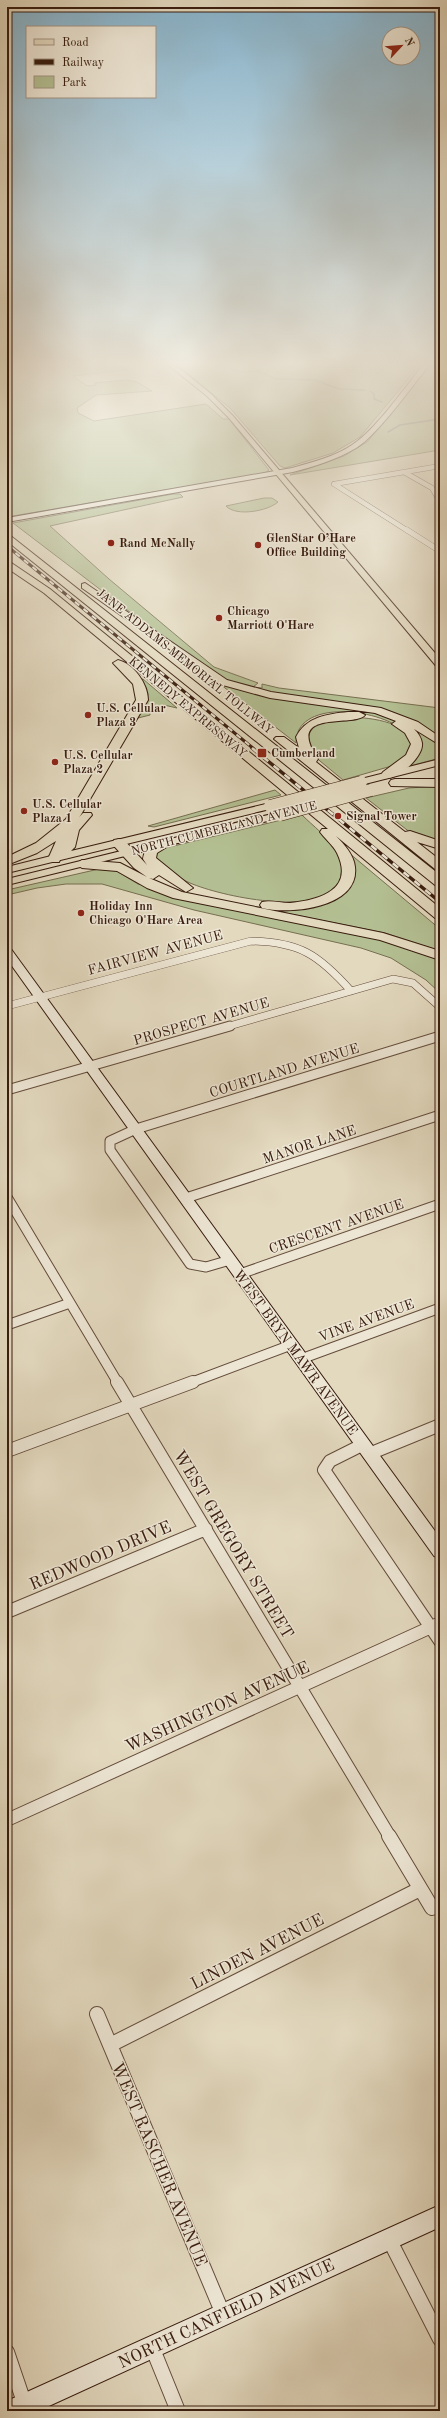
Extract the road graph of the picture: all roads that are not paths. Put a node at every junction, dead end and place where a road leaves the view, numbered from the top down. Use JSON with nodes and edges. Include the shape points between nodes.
{"nodes":[{"id":1,"x":276,"y":473,"type":"edge"},
{"id":2,"x":279,"y":473,"type":"edge"},
{"id":3,"x":399,"y":473,"type":"edge"},
{"id":4,"x":405,"y":473,"type":"edge"},
{"id":5,"x":440,"y":502,"type":"edge"},
{"id":6,"x":9,"y":521,"type":"edge"},
{"id":7,"x":7,"y":536,"type":"edge"},
{"id":8,"x":440,"y":551,"type":"edge"},
{"id":9,"x":7,"y":555,"type":"edge"},
{"id":10,"x":7,"y":563,"type":"edge"},
{"id":11,"x":7,"y":572,"type":"edge"},
{"id":12,"x":83,"y":585,"type":"junction"},
{"id":13,"x":47,"y":590,"type":"junction"},
{"id":14,"x":440,"y":665,"type":"edge"},
{"id":15,"x":236,"y":704,"type":"dead end"},
{"id":16,"x":274,"y":734,"type":"dead end"},
{"id":17,"x":440,"y":742,"type":"edge"},
{"id":18,"x":440,"y":762,"type":"edge"},
{"id":19,"x":440,"y":772,"type":"edge"},
{"id":20,"x":330,"y":778,"type":"junction"},
{"id":21,"x":391,"y":779,"type":"junction"},
{"id":22,"x":440,"y":784,"type":"edge"},
{"id":23,"x":295,"y":795,"type":"junction"},
{"id":24,"x":86,"y":815,"type":"dead end"},
{"id":25,"x":73,"y":818,"type":"junction"},
{"id":26,"x":380,"y":818,"type":"junction"},
{"id":27,"x":167,"y":843,"type":"junction"},
{"id":28,"x":440,"y":845,"type":"edge"},
{"id":29,"x":117,"y":849,"type":"junction"},
{"id":30,"x":54,"y":859,"type":"junction"},
{"id":31,"x":7,"y":861,"type":"edge"},
{"id":32,"x":82,"y":864,"type":"junction"},
{"id":33,"x":440,"y":866,"type":"edge"},
{"id":34,"x":7,"y":870,"type":"edge"},
{"id":35,"x":129,"y":871,"type":"junction"},
{"id":36,"x":7,"y":882,"type":"edge"},
{"id":37,"x":440,"y":882,"type":"edge"},
{"id":38,"x":186,"y":888,"type":"junction"},
{"id":39,"x":440,"y":915,"type":"edge"},
{"id":40,"x":7,"y":951,"type":"edge"},
{"id":41,"x":440,"y":956,"type":"edge"},
{"id":42,"x":351,"y":991,"type":"junction"},
{"id":43,"x":40,"y":996,"type":"junction"},
{"id":44,"x":7,"y":1006,"type":"edge"},
{"id":45,"x":440,"y":1006,"type":"edge"},
{"id":46,"x":440,"y":1036,"type":"edge"},
{"id":47,"x":90,"y":1066,"type":"junction"},
{"id":48,"x":7,"y":1090,"type":"edge"},
{"id":49,"x":440,"y":1115,"type":"edge"},
{"id":50,"x":136,"y":1129,"type":"junction"},
{"id":51,"x":7,"y":1197,"type":"edge"},
{"id":52,"x":186,"y":1198,"type":"junction"},
{"id":53,"x":440,"y":1204,"type":"edge"},
{"id":54,"x":12,"y":1214,"type":"edge"},
{"id":55,"x":230,"y":1260,"type":"junction"},
{"id":56,"x":240,"y":1274,"type":"junction"},
{"id":57,"x":70,"y":1303,"type":"junction"},
{"id":58,"x":440,"y":1308,"type":"edge"},
{"id":59,"x":7,"y":1325,"type":"edge"},
{"id":60,"x":291,"y":1345,"type":"junction"},
{"id":61,"x":301,"y":1358,"type":"junction"},
{"id":62,"x":131,"y":1404,"type":"junction"},
{"id":63,"x":440,"y":1425,"type":"edge"},
{"id":64,"x":366,"y":1450,"type":"junction"},
{"id":65,"x":7,"y":1451,"type":"edge"},
{"id":66,"x":206,"y":1530,"type":"junction"},
{"id":67,"x":440,"y":1551,"type":"edge"},
{"id":68,"x":7,"y":1612,"type":"edge"},
{"id":69,"x":435,"y":1625,"type":"edge"},
{"id":70,"x":440,"y":1641,"type":"edge"},
{"id":71,"x":300,"y":1687,"type":"junction"},
{"id":72,"x":7,"y":1820,"type":"edge"},
{"id":73,"x":420,"y":1889,"type":"junction"},
{"id":74,"x":432,"y":1908,"type":"dead end"},
{"id":75,"x":97,"y":2014,"type":"dead end"},
{"id":76,"x":110,"y":2045,"type":"junction"},
{"id":77,"x":440,"y":2216,"type":"edge"},
{"id":78,"x":389,"y":2239,"type":"junction"},
{"id":79,"x":223,"y":2314,"type":"junction"},
{"id":80,"x":440,"y":2339,"type":"edge"},
{"id":81,"x":152,"y":2347,"type":"junction"},
{"id":82,"x":7,"y":2352,"type":"edge"},
{"id":83,"x":18,"y":2408,"type":"edge"},
{"id":84,"x":178,"y":2411,"type":"edge"}],
"edges":[{"from":1,"to":6,"type":"main road"},
{"from":2,"to":14,"type":"main road"},
{"from":3,"to":8,"type":"street","via":[[334,484]]},
{"from":4,"to":5,"type":"street","via":[[432,488]]},
{"from":6,"to":12,"type":"highway"},
{"from":7,"to":37,"type":"highway","name":"JANE ADDAMS MEMORIAL TOLLWAY"},
{"from":9,"to":13,"type":"highway"},
{"from":10,"to":13,"type":"highway","name":"KENNEDY EXPRESSWAY","via":[[28,580]]},
{"from":11,"to":25,"type":"highway","via":[[132,675],[142,688],[142,700],[138,710]]},
{"from":12,"to":15,"type":"highway"},
{"from":12,"to":17,"type":"highway","via":[[223,682],[270,695],[377,710],[414,724]]},
{"from":13,"to":23,"type":"highway","name":"KENNEDY EXPRESSWAY"},
{"from":16,"to":20,"type":"highway"},
{"from":18,"to":21,"type":"main road","name":"NORTH CUMBERLAND AVENUE"},
{"from":19,"to":21,"type":"main road","name":"NORTH CUMBERLAND AVENUE"},
{"from":20,"to":21,"type":"highway","via":[[306,753],[301,737],[304,732],[314,723],[347,715],[368,715],[402,726],[412,734],[416,743],[412,757]]},
{"from":20,"to":26,"type":"highway"},
{"from":21,"to":22,"type":"highway"},
{"from":21,"to":27,"type":"main road","name":"NORTH CUMBERLAND AVENUE","bridge":true,"via":[[371,790]]},
{"from":21,"to":29,"type":"main road","name":"NORTH CUMBERLAND AVENUE","bridge":true,"via":[[361,782]]},
{"from":23,"to":38,"type":"highway","via":[[307,815],[336,843],[348,860],[351,871],[348,881],[340,891],[321,902],[284,906]]},
{"from":23,"to":39,"type":"highway","name":"KENNEDY EXPRESSWAY"},
{"from":24,"to":30,"type":"main road","via":[[74,829],[69,847]]},
{"from":25,"to":30,"type":"highway"},
{"from":25,"to":31,"type":"highway","via":[[50,839]]},
{"from":26,"to":28,"type":"highway","via":[[413,837]]},
{"from":26,"to":33,"type":"highway"},
{"from":27,"to":29,"type":"main road","name":"NORTH CUMBERLAND AVENUE"},
{"from":27,"to":38,"type":"highway","via":[[154,848],[149,853],[149,859],[157,868]]},
{"from":29,"to":30,"type":"main road","name":"NORTH CUMBERLAND AVENUE"},
{"from":29,"to":32,"type":"main road","name":"NORTH CUMBERLAND AVENUE"},
{"from":29,"to":35,"type":"highway"},
{"from":29,"to":38,"type":"highway","via":[[155,876]]},
{"from":30,"to":34,"type":"main road","name":"NORTH CUMBERLAND AVENUE"},
{"from":32,"to":35,"type":"highway","via":[[113,866]]},
{"from":32,"to":36,"type":"main road","name":"NORTH CUMBERLAND AVENUE"},
{"from":35,"to":41,"type":"highway","via":[[152,885],[178,895],[383,937]]},
{"from":40,"to":43,"type":"main road","name":"WEST BRYN MAWR AVENUE"},
{"from":42,"to":43,"type":"street","name":"FAIRVIEW AVENUE","via":[[327,964],[311,952],[299,946],[276,942],[240,943]]},
{"from":42,"to":45,"type":"street","name":"PROSPECT AVENUE","via":[[403,978],[415,982]]},
{"from":42,"to":47,"type":"street","name":"PROSPECT AVENUE"},
{"from":43,"to":44,"type":"street","name":"FAIRVIEW AVENUE"},
{"from":43,"to":47,"type":"main road","name":"WEST BRYN MAWR AVENUE"},
{"from":46,"to":50,"type":"street","name":"COURTLAND AVENUE"},
{"from":47,"to":48,"type":"street","name":"PROSPECT AVENUE"},
{"from":47,"to":50,"type":"main road","name":"WEST BRYN MAWR AVENUE"},
{"from":49,"to":52,"type":"street","name":"MANOR LANE"},
{"from":50,"to":52,"type":"main road","name":"WEST BRYN MAWR AVENUE"},
{"from":50,"to":55,"type":"street","name":"WEST BRYN MAWR AVENUE","via":[[114,1138],[109,1146],[110,1150],[184,1257],[197,1267]]},
{"from":51,"to":54,"type":"street","name":"WEST GREGORY STREET"},
{"from":52,"to":55,"type":"main road","name":"WEST BRYN MAWR AVENUE"},
{"from":53,"to":56,"type":"street","name":"CRESCENT AVENUE"},
{"from":54,"to":57,"type":"street","name":"WEST GREGORY STREET"},
{"from":55,"to":56,"type":"main road","name":"WEST BRYN MAWR AVENUE"},
{"from":56,"to":60,"type":"main road","name":"WEST BRYN MAWR AVENUE"},
{"from":57,"to":59,"type":"street"},
{"from":57,"to":62,"type":"street","name":"WEST GREGORY STREET"},
{"from":58,"to":61,"type":"street","name":"VINE AVENUE"},
{"from":60,"to":61,"type":"main road","name":"WEST BRYN MAWR AVENUE"},
{"from":60,"to":62,"type":"street"},
{"from":61,"to":64,"type":"main road","name":"WEST BRYN MAWR AVENUE"},
{"from":62,"to":65,"type":"street"},
{"from":62,"to":66,"type":"street","name":"WEST GREGORY STREET"},
{"from":63,"to":64,"type":"street"},
{"from":64,"to":67,"type":"main road","name":"WEST BRYN MAWR AVENUE"},
{"from":64,"to":69,"type":"street","name":"WEST BRYN MAWR AVENUE","via":[[330,1460],[324,1470]]},
{"from":66,"to":68,"type":"street","name":"REDWOOD DRIVE"},
{"from":66,"to":71,"type":"street","name":"WEST GREGORY STREET"},
{"from":69,"to":70,"type":"street","name":"WEST BRYN MAWR AVENUE"},
{"from":69,"to":71,"type":"street","name":"WASHINGTON AVENUE"},
{"from":71,"to":72,"type":"street","name":"WASHINGTON AVENUE"},
{"from":71,"to":73,"type":"street","name":"WEST GREGORY STREET"},
{"from":73,"to":74,"type":"street","name":"WEST GREGORY STREET"},
{"from":73,"to":76,"type":"street","name":"LINDEN AVENUE"},
{"from":75,"to":76,"type":"street","name":"WEST RASCHER AVENUE"},
{"from":76,"to":79,"type":"street","name":"WEST RASCHER AVENUE"},
{"from":77,"to":78,"type":"main road","name":"NORTH CANFIELD AVENUE"},
{"from":78,"to":79,"type":"main road","name":"NORTH CANFIELD AVENUE"},
{"from":78,"to":80,"type":"street"},
{"from":79,"to":81,"type":"main road","name":"NORTH CANFIELD AVENUE"},
{"from":81,"to":83,"type":"main road","name":"NORTH CANFIELD AVENUE"},
{"from":81,"to":84,"type":"street"},
{"from":82,"to":83,"type":"street"}]}
